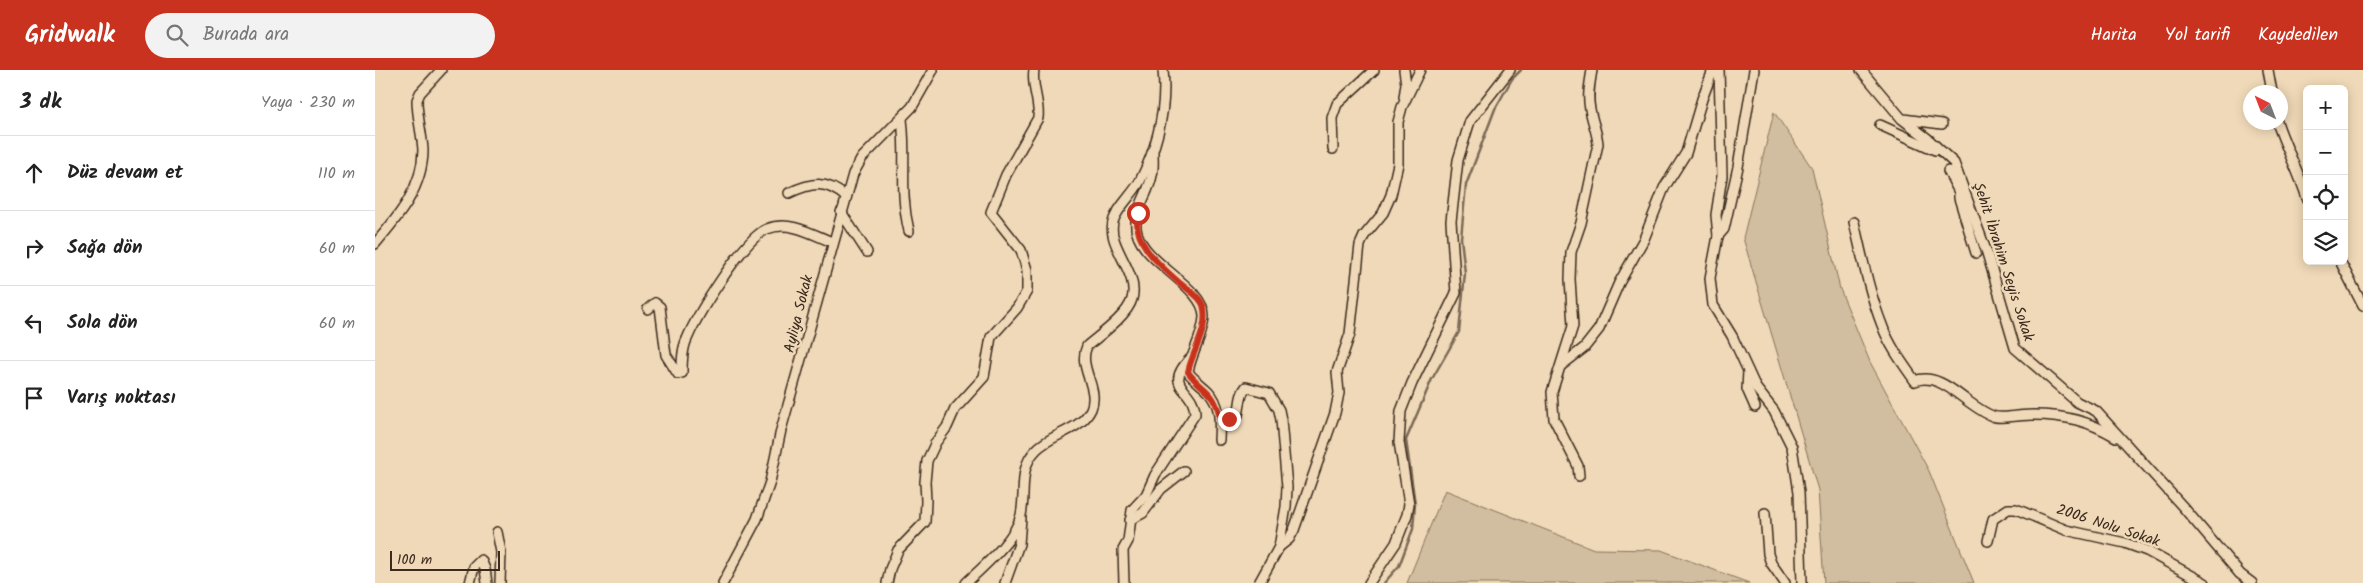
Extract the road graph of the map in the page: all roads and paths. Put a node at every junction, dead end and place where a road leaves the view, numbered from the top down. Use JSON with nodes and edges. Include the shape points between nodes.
{"nodes":[{"id":1,"x":441,"y":70,"type":"edge"},
{"id":2,"x":933,"y":70,"type":"edge"},
{"id":3,"x":1034,"y":70,"type":"edge"},
{"id":4,"x":1163,"y":70,"type":"edge"},
{"id":5,"x":1374,"y":70,"type":"edge"},
{"id":6,"x":1404,"y":70,"type":"edge"},
{"id":7,"x":1419,"y":70,"type":"edge"},
{"id":8,"x":1510,"y":70,"type":"edge"},
{"id":9,"x":1592,"y":70,"type":"edge"},
{"id":10,"x":1713,"y":70,"type":"edge"},
{"id":11,"x":1719,"y":70,"type":"edge"},
{"id":12,"x":1754,"y":70,"type":"edge"},
{"id":13,"x":1861,"y":70,"type":"edge"},
{"id":14,"x":2268,"y":70,"type":"edge"},
{"id":15,"x":2271,"y":85,"type":"edge"},
{"id":16,"x":1402,"y":107,"type":"junction"},
{"id":17,"x":902,"y":119,"type":"junction"},
{"id":18,"x":1902,"y":119,"type":"junction"},
{"id":19,"x":1942,"y":124,"type":"dead end"},
{"id":20,"x":1880,"y":125,"type":"dead end"},
{"id":21,"x":2280,"y":130,"type":"edge"},
{"id":22,"x":1153,"y":147,"type":"junction"},
{"id":23,"x":1333,"y":149,"type":"dead end"},
{"id":24,"x":1947,"y":155,"type":"junction"},
{"id":25,"x":1948,"y":171,"type":"dead end"},
{"id":26,"x":2303,"y":184,"type":"edge"},
{"id":27,"x":1964,"y":191,"type":"junction"},
{"id":28,"x":789,"y":193,"type":"dead end"},
{"id":29,"x":846,"y":197,"type":"junction"},
{"id":30,"x":841,"y":212,"type":"junction"},
{"id":31,"x":1854,"y":222,"type":"dead end"},
{"id":32,"x":909,"y":230,"type":"dead end"},
{"id":33,"x":1718,"y":236,"type":"junction"},
{"id":34,"x":833,"y":242,"type":"junction"},
{"id":35,"x":375,"y":244,"type":"edge"},
{"id":36,"x":867,"y":252,"type":"dead end"},
{"id":37,"x":1976,"y":254,"type":"dead end"},
{"id":38,"x":2342,"y":265,"type":"edge"},
{"id":39,"x":2363,"y":306,"type":"edge"},
{"id":40,"x":648,"y":309,"type":"dead end"},
{"id":41,"x":1196,"y":352,"type":"junction"},
{"id":42,"x":1562,"y":365,"type":"junction"},
{"id":43,"x":1747,"y":371,"type":"junction"},
{"id":44,"x":1755,"y":407,"type":"dead end"},
{"id":45,"x":1220,"y":418,"type":"junction"},
{"id":46,"x":1219,"y":440,"type":"dead end"},
{"id":47,"x":2125,"y":442,"type":"junction"},
{"id":48,"x":1184,"y":471,"type":"dead end"},
{"id":49,"x":1579,"y":476,"type":"dead end"},
{"id":50,"x":1765,"y":513,"type":"dead end"},
{"id":51,"x":1021,"y":516,"type":"junction"},
{"id":52,"x":1130,"y":520,"type":"junction"},
{"id":53,"x":497,"y":532,"type":"dead end"},
{"id":54,"x":1988,"y":541,"type":"dead end"},
{"id":55,"x":1279,"y":547,"type":"junction"},
{"id":56,"x":471,"y":583,"type":"edge"},
{"id":57,"x":487,"y":583,"type":"edge"},
{"id":58,"x":500,"y":583,"type":"edge"},
{"id":59,"x":723,"y":583,"type":"edge"},
{"id":60,"x":887,"y":583,"type":"edge"},
{"id":61,"x":966,"y":583,"type":"edge"},
{"id":62,"x":1005,"y":583,"type":"edge"},
{"id":63,"x":1124,"y":583,"type":"edge"},
{"id":64,"x":1259,"y":583,"type":"edge"},
{"id":65,"x":1369,"y":583,"type":"edge"},
{"id":66,"x":1785,"y":583,"type":"edge"},
{"id":67,"x":1802,"y":583,"type":"edge"},
{"id":68,"x":2205,"y":583,"type":"edge"},
{"id":69,"x":2251,"y":583,"type":"edge"}],
"edges":[{"from":1,"to":35,"type":"street","via":[[417,100],[423,152],[412,193],[398,218]]},
{"from":2,"to":17,"type":"street","name":"Ayliya Sokak"},
{"from":3,"to":60,"type":"street","via":[[1032,78],[1038,118],[1006,175],[991,212],[1021,250],[1027,270],[1027,291],[1017,308],[991,337],[983,377],[955,409],[936,442],[927,461],[925,522],[898,550]]},
{"from":4,"to":22,"type":"street","via":[[1165,88],[1161,119]]},
{"from":5,"to":23,"type":"street","via":[[1337,104],[1332,118]]},
{"from":6,"to":16,"type":"street","via":[[1406,84]]},
{"from":7,"to":16,"type":"street"},
{"from":8,"to":65,"type":"street","via":[[1470,121],[1457,160],[1451,221],[1456,293],[1401,411],[1399,442],[1409,504],[1407,515],[1396,543]]},
{"from":9,"to":42,"type":"street","via":[[1588,94],[1598,144],[1581,223],[1571,252],[1573,326],[1561,358]]},
{"from":10,"to":42,"type":"street","via":[[1687,153],[1664,188],[1599,329],[1584,348]]},
{"from":11,"to":33,"type":"street","via":[[1722,176],[1716,215]]},
{"from":12,"to":33,"type":"street","via":[[1738,167],[1724,229]]},
{"from":13,"to":18,"type":"street","name":"Şehit İbrahim Seyis Sokak"},
{"from":14,"to":15,"type":"street"},
{"from":16,"to":55,"type":"street","via":[[1398,122],[1397,175],[1391,195],[1360,245],[1350,334],[1337,372],[1339,393],[1335,414],[1294,530]]},
{"from":17,"to":29,"type":"street","name":"Ayliya Sokak","via":[[862,158]]},
{"from":17,"to":32,"type":"street","via":[[905,144],[903,207]]},
{"from":18,"to":19,"type":"street"},
{"from":18,"to":24,"type":"street","name":"Şehit İbrahim Seyis Sokak"},
{"from":20,"to":24,"type":"street"},
{"from":21,"to":26,"type":"street"},
{"from":22,"to":41,"type":"street","via":[[1153,175],[1135,223],[1137,234],[1148,251],[1198,296],[1203,305],[1203,326]]},
{"from":22,"to":51,"type":"street","via":[[1139,181],[1114,219],[1112,231],[1131,276],[1132,299],[1125,310],[1087,346],[1083,362],[1093,396],[1091,408],[1082,421],[1037,449],[1025,468]]},
{"from":24,"to":27,"type":"street","name":"Şehit İbrahim Seyis Sokak"},
{"from":25,"to":27,"type":"street","via":[[1959,192]]},
{"from":27,"to":37,"type":"street","via":[[1959,195]]},
{"from":27,"to":47,"type":"street","name":"Şehit İbrahim Seyis Sokak","via":[[1987,253],[2015,348],[2077,402],[2097,412]]},
{"from":28,"to":29,"type":"street","via":[[826,184]]},
{"from":29,"to":30,"type":"street","name":"Ayliya Sokak"},
{"from":30,"to":34,"type":"street","name":"Ayliya Sokak"},
{"from":30,"to":36,"type":"street"},
{"from":31,"to":47,"type":"street","via":[[1882,327],[1898,358],[1915,381],[1922,378],[1935,381],[1994,417],[2032,415],[2081,419]]},
{"from":33,"to":43,"type":"street","via":[[1710,278],[1713,305],[1732,336]]},
{"from":34,"to":40,"type":"street","via":[[796,227],[779,226],[754,237],[721,280],[686,340],[682,373],[678,374],[666,356],[660,307],[655,303]]},
{"from":34,"to":59,"type":"street","name":"Ayliya Sokak","via":[[781,430],[770,482],[757,519]]},
{"from":38,"to":39,"type":"street"},
{"from":41,"to":45,"type":"street","via":[[1188,372],[1214,398]]},
{"from":41,"to":52,"type":"street","via":[[1179,369],[1178,380],[1195,404],[1195,414],[1146,495],[1132,510]]},
{"from":42,"to":49,"type":"street","via":[[1552,392],[1554,419],[1578,466]]},
{"from":43,"to":44,"type":"street","via":[[1747,389]]},
{"from":43,"to":67,"type":"street","via":[[1774,412],[1791,447],[1799,492]]},
{"from":45,"to":46,"type":"street"},
{"from":45,"to":55,"type":"street","via":[[1238,415],[1240,395],[1246,386],[1269,393],[1279,410],[1287,487]]},
{"from":47,"to":69,"type":"street","name":"Şehit İbrahim Seyis Sokak"},
{"from":48,"to":52,"type":"street","via":[[1161,489],[1143,513]]},
{"from":50,"to":66,"type":"street","via":[[1768,554]]},
{"from":51,"to":61,"type":"street","via":[[1000,551]]},
{"from":51,"to":62,"type":"street","via":[[1019,544]]},
{"from":52,"to":63,"type":"street","via":[[1128,541],[1123,550]]},
{"from":53,"to":58,"type":"street","via":[[501,552]]},
{"from":54,"to":68,"type":"street","name":"2006 Nolu Sokak","via":[[1993,519],[2007,509],[2016,509],[2066,530],[2147,551]]},
{"from":55,"to":64,"type":"street"},
{"from":56,"to":57,"type":"street","via":[[474,567],[481,560]]}]}
